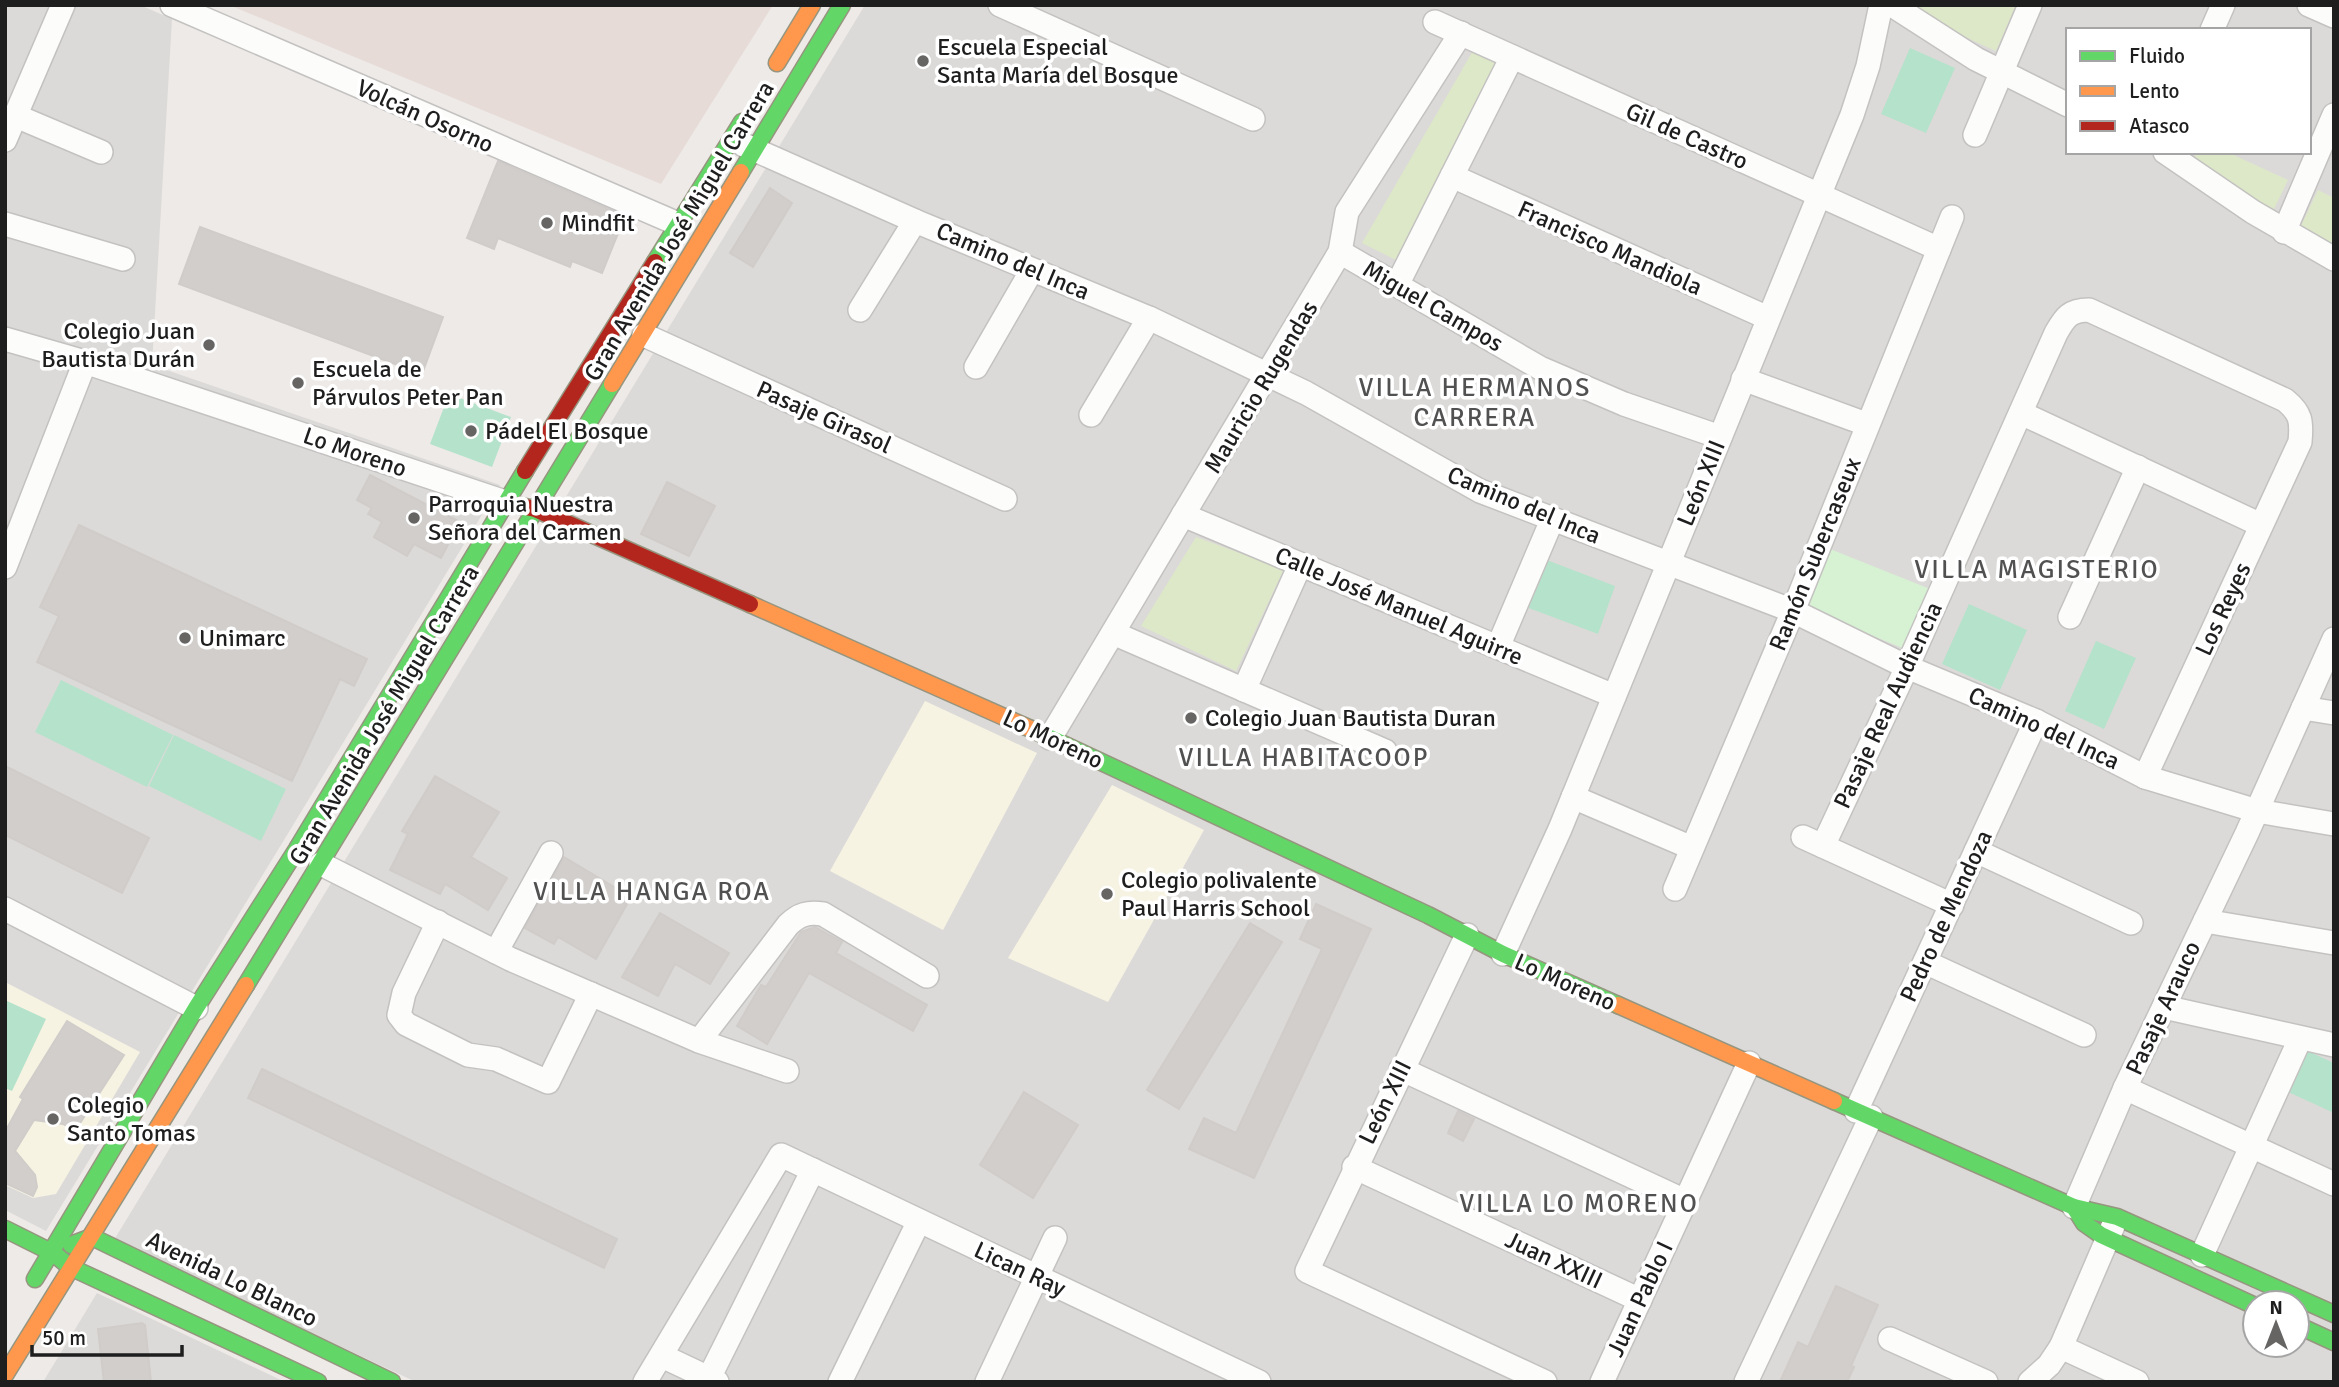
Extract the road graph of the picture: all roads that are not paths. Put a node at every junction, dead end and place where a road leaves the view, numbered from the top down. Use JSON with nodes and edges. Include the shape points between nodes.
{"nodes":[{"id":1,"x":64,"y":5,"type":"edge"},
{"id":2,"x":172,"y":5,"type":"edge"},
{"id":3,"x":812,"y":5,"type":"edge"},
{"id":4,"x":842,"y":5,"type":"edge"},
{"id":5,"x":1000,"y":5,"type":"edge"},
{"id":6,"x":1881,"y":5,"type":"edge"},
{"id":7,"x":1892,"y":5,"type":"edge"},
{"id":8,"x":2030,"y":5,"type":"edge"},
{"id":9,"x":2223,"y":5,"type":"edge"},
{"id":10,"x":2309,"y":5,"type":"edge"},
{"id":11,"x":2334,"y":16,"type":"edge"},
{"id":12,"x":1435,"y":22,"type":"dead end"},
{"id":13,"x":2213,"y":28,"type":"edge"},
{"id":14,"x":1461,"y":33,"type":"junction"},
{"id":15,"x":1512,"y":57,"type":"junction"},
{"id":16,"x":772,"y":72,"type":"dead end"},
{"id":17,"x":2000,"y":72,"type":"junction"},
{"id":18,"x":2066,"y":103,"type":"edge"},
{"id":19,"x":751,"y":106,"type":"dead end"},
{"id":20,"x":2334,"y":115,"type":"edge"},
{"id":21,"x":23,"y":118,"type":"junction"},
{"id":22,"x":1253,"y":118,"type":"dead end"},
{"id":23,"x":1975,"y":135,"type":"dead end"},
{"id":24,"x":731,"y":139,"type":"junction"},
{"id":25,"x":5,"y":140,"type":"edge"},
{"id":26,"x":754,"y":149,"type":"junction"},
{"id":27,"x":101,"y":152,"type":"dead end"},
{"id":28,"x":2168,"y":154,"type":"edge"},
{"id":29,"x":1452,"y":177,"type":"junction"},
{"id":30,"x":1818,"y":196,"type":"junction"},
{"id":31,"x":1952,"y":217,"type":"dead end"},
{"id":32,"x":915,"y":221,"type":"junction"},
{"id":33,"x":5,"y":224,"type":"edge"},
{"id":34,"x":678,"y":224,"type":"junction"},
{"id":35,"x":2284,"y":232,"type":"junction"},
{"id":36,"x":1939,"y":249,"type":"junction"},
{"id":37,"x":1340,"y":252,"type":"junction"},
{"id":38,"x":123,"y":259,"type":"dead end"},
{"id":39,"x":2334,"y":259,"type":"edge"},
{"id":40,"x":1032,"y":270,"type":"junction"},
{"id":41,"x":1397,"y":285,"type":"junction"},
{"id":42,"x":860,"y":310,"type":"dead end"},
{"id":43,"x":1149,"y":318,"type":"junction"},
{"id":44,"x":1768,"y":318,"type":"junction"},
{"id":45,"x":644,"y":335,"type":"junction"},
{"id":46,"x":5,"y":339,"type":"edge"},
{"id":47,"x":85,"y":362,"type":"junction"},
{"id":48,"x":976,"y":367,"type":"dead end"},
{"id":49,"x":1269,"y":375,"type":"junction"},
{"id":50,"x":1743,"y":379,"type":"junction"},
{"id":51,"x":2021,"y":413,"type":"junction"},
{"id":52,"x":1091,"y":415,"type":"dead end"},
{"id":53,"x":1866,"y":424,"type":"junction"},
{"id":54,"x":1720,"y":437,"type":"junction"},
{"id":55,"x":2300,"y":442,"type":"joint"},
{"id":56,"x":2138,"y":467,"type":"junction"},
{"id":57,"x":1005,"y":499,"type":"dead end"},
{"id":58,"x":505,"y":502,"type":"junction"},
{"id":59,"x":535,"y":509,"type":"junction"},
{"id":60,"x":1183,"y":515,"type":"junction"},
{"id":61,"x":1552,"y":520,"type":"junction"},
{"id":62,"x":2262,"y":525,"type":"junction"},
{"id":63,"x":1668,"y":564,"type":"junction"},
{"id":64,"x":1300,"y":565,"type":"junction"},
{"id":65,"x":5,"y":567,"type":"edge"},
{"id":66,"x":1793,"y":611,"type":"junction"},
{"id":67,"x":2070,"y":617,"type":"dead end"},
{"id":68,"x":1113,"y":633,"type":"junction"},
{"id":69,"x":2334,"y":639,"type":"edge"},
{"id":70,"x":1498,"y":647,"type":"junction"},
{"id":71,"x":1907,"y":667,"type":"junction"},
{"id":72,"x":1244,"y":690,"type":"junction"},
{"id":73,"x":1614,"y":696,"type":"junction"},
{"id":74,"x":2303,"y":708,"type":"junction"},
{"id":75,"x":2334,"y":713,"type":"edge"},
{"id":76,"x":2036,"y":721,"type":"junction"},
{"id":77,"x":1050,"y":738,"type":"junction"},
{"id":78,"x":1385,"y":751,"type":"dead end"},
{"id":79,"x":2146,"y":777,"type":"junction"},
{"id":80,"x":1573,"y":797,"type":"junction"},
{"id":81,"x":2257,"y":811,"type":"junction"},
{"id":82,"x":2334,"y":824,"type":"edge"},
{"id":83,"x":1692,"y":848,"type":"junction"},
{"id":84,"x":1976,"y":851,"type":"junction"},
{"id":85,"x":551,"y":853,"type":"dead end"},
{"id":86,"x":321,"y":864,"type":"junction"},
{"id":87,"x":1675,"y":889,"type":"dead end"},
{"id":88,"x":1952,"y":905,"type":"junction"},
{"id":89,"x":5,"y":909,"type":"edge"},
{"id":90,"x":2204,"y":921,"type":"junction"},
{"id":91,"x":438,"y":922,"type":"junction"},
{"id":92,"x":2132,"y":923,"type":"dead end"},
{"id":93,"x":1467,"y":935,"type":"junction"},
{"id":94,"x":2334,"y":943,"type":"edge"},
{"id":95,"x":496,"y":951,"type":"junction"},
{"id":96,"x":1503,"y":954,"type":"junction"},
{"id":97,"x":1925,"y":961,"type":"junction"},
{"id":98,"x":927,"y":976,"type":"dead end"},
{"id":99,"x":591,"y":994,"type":"junction"},
{"id":100,"x":196,"y":1007,"type":"junction"},
{"id":101,"x":2164,"y":1007,"type":"junction"},
{"id":102,"x":2084,"y":1034,"type":"dead end"},
{"id":103,"x":2301,"y":1038,"type":"junction"},
{"id":104,"x":699,"y":1041,"type":"junction"},
{"id":105,"x":2334,"y":1045,"type":"edge"},
{"id":106,"x":1749,"y":1063,"type":"junction"},
{"id":107,"x":1401,"y":1069,"type":"junction"},
{"id":108,"x":787,"y":1071,"type":"dead end"},
{"id":109,"x":2125,"y":1088,"type":"junction"},
{"id":110,"x":1863,"y":1114,"type":"junction"},
{"id":111,"x":2253,"y":1148,"type":"junction"},
{"id":112,"x":1354,"y":1167,"type":"junction"},
{"id":113,"x":813,"y":1170,"type":"junction"},
{"id":114,"x":2334,"y":1184,"type":"edge"},
{"id":115,"x":1685,"y":1201,"type":"junction"},
{"id":116,"x":2074,"y":1208,"type":"junction"},
{"id":117,"x":2117,"y":1217,"type":"junction"},
{"id":118,"x":919,"y":1221,"type":"junction"},
{"id":119,"x":5,"y":1229,"type":"edge"},
{"id":120,"x":92,"y":1237,"type":"junction"},
{"id":121,"x":1055,"y":1238,"type":"dead end"},
{"id":122,"x":2108,"y":1238,"type":"junction"},
{"id":123,"x":51,"y":1252,"type":"junction"},
{"id":124,"x":2202,"y":1255,"type":"junction"},
{"id":125,"x":70,"y":1267,"type":"junction"},
{"id":126,"x":1037,"y":1277,"type":"junction"},
{"id":127,"x":24,"y":1297,"type":"dead end"},
{"id":128,"x":1640,"y":1300,"type":"junction"},
{"id":129,"x":2241,"y":1300,"type":"edge"},
{"id":130,"x":2334,"y":1314,"type":"edge"},
{"id":131,"x":2311,"y":1331,"type":"edge"},
{"id":132,"x":1890,"y":1339,"type":"dead end"},
{"id":133,"x":2334,"y":1342,"type":"edge"},
{"id":134,"x":2062,"y":1347,"type":"junction"},
{"id":135,"x":662,"y":1356,"type":"junction"},
{"id":136,"x":5,"y":1374,"type":"edge"},
{"id":137,"x":382,"y":1380,"type":"edge"},
{"id":138,"x":713,"y":1380,"type":"edge"},
{"id":139,"x":318,"y":1382,"type":"edge"},
{"id":140,"x":645,"y":1382,"type":"edge"},
{"id":141,"x":840,"y":1382,"type":"edge"},
{"id":142,"x":987,"y":1382,"type":"edge"},
{"id":143,"x":1259,"y":1382,"type":"edge"},
{"id":144,"x":1545,"y":1382,"type":"edge"},
{"id":145,"x":1602,"y":1382,"type":"edge"},
{"id":146,"x":1746,"y":1382,"type":"edge"},
{"id":147,"x":1986,"y":1382,"type":"edge"},
{"id":148,"x":2030,"y":1382,"type":"edge"},
{"id":149,"x":2137,"y":1382,"type":"edge"}],
"edges":[{"from":1,"to":21,"type":"street"},
{"from":2,"to":34,"type":"street","name":"Volcán Osorno"},
{"from":3,"to":16,"type":"main road","name":"Gran Avenida José Miguel Carrera"},
{"from":4,"to":26,"type":"main road","name":"Gran Avenida José Miguel Carrera"},
{"from":5,"to":22,"type":"street"},
{"from":6,"to":30,"type":"street","name":"León XIII","via":[[1860,90]]},
{"from":7,"to":17,"type":"street"},
{"from":8,"to":17,"type":"street"},
{"from":9,"to":13,"type":"street"},
{"from":10,"to":11,"type":"street"},
{"from":12,"to":14,"type":"street","name":"Gil de Castro"},
{"from":14,"to":15,"type":"street","name":"Gil de Castro"},
{"from":14,"to":37,"type":"street","name":"Mauricio Rugendas","via":[[1347,212]]},
{"from":15,"to":29,"type":"street"},
{"from":15,"to":30,"type":"street","name":"Gil de Castro"},
{"from":17,"to":18,"type":"street"},
{"from":17,"to":23,"type":"street"},
{"from":19,"to":24,"type":"main road","name":"Gran Avenida José Miguel Carrera"},
{"from":20,"to":35,"type":"street"},
{"from":21,"to":25,"type":"street"},
{"from":21,"to":27,"type":"street"},
{"from":24,"to":26,"type":"street","name":"Camino del Inca"},
{"from":24,"to":34,"type":"main road","name":"Gran Avenida José Miguel Carrera"},
{"from":26,"to":32,"type":"street","name":"Camino del Inca"},
{"from":26,"to":45,"type":"main road","name":"Gran Avenida José Miguel Carrera"},
{"from":28,"to":35,"type":"street"},
{"from":29,"to":41,"type":"street"},
{"from":29,"to":44,"type":"street","name":"Francisco Mandiola"},
{"from":30,"to":36,"type":"street","name":"Gil de Castro"},
{"from":30,"to":44,"type":"street","name":"León XIII"},
{"from":31,"to":36,"type":"street","name":"Ramón Subercaseux"},
{"from":32,"to":40,"type":"street","name":"Camino del Inca"},
{"from":32,"to":42,"type":"street"},
{"from":33,"to":38,"type":"street"},
{"from":34,"to":58,"type":"main road","name":"Gran Avenida José Miguel Carrera"},
{"from":35,"to":39,"type":"street"},
{"from":36,"to":53,"type":"street","name":"Ramón Subercaseux"},
{"from":37,"to":41,"type":"street","name":"Miguel Campos"},
{"from":37,"to":49,"type":"street","name":"Mauricio Rugendas"},
{"from":40,"to":43,"type":"street","name":"Camino del Inca"},
{"from":40,"to":48,"type":"street"},
{"from":41,"to":54,"type":"street","name":"Miguel Campos","via":[[1540,368],[1624,404]]},
{"from":43,"to":49,"type":"street","name":"Camino del Inca"},
{"from":43,"to":52,"type":"street"},
{"from":44,"to":50,"type":"street","name":"León XIII"},
{"from":45,"to":57,"type":"street","name":"Pasaje Girasol"},
{"from":45,"to":59,"type":"main road","name":"Gran Avenida José Miguel Carrera"},
{"from":46,"to":47,"type":"street","name":"Lo Moreno"},
{"from":47,"to":58,"type":"street","name":"Lo Moreno"},
{"from":47,"to":65,"type":"street"},
{"from":49,"to":60,"type":"street","name":"Mauricio Rugendas"},
{"from":49,"to":61,"type":"street","name":"Camino del Inca","via":[[1459,480]]},
{"from":50,"to":53,"type":"street"},
{"from":50,"to":54,"type":"street","name":"León XIII"},
{"from":51,"to":55,"type":"street","name":"Pasaje Real Audiencia","via":[[2065,318],[2075,310],[2089,310],[2285,400],[2299,411]]},
{"from":51,"to":56,"type":"street"},
{"from":51,"to":71,"type":"street","name":"Pasaje Real Audiencia"},
{"from":53,"to":66,"type":"street","name":"Ramón Subercaseux"},
{"from":54,"to":63,"type":"street","name":"León XIII"},
{"from":55,"to":62,"type":"street","name":"Los Reyes"},
{"from":56,"to":62,"type":"street"},
{"from":56,"to":67,"type":"street"},
{"from":58,"to":59,"type":"main road","name":"Lo Moreno"},
{"from":58,"to":100,"type":"main road","name":"Gran Avenida José Miguel Carrera","via":[[297,849]]},
{"from":59,"to":77,"type":"main road","name":"Lo Moreno"},
{"from":59,"to":86,"type":"main road","name":"Gran Avenida José Miguel Carrera"},
{"from":60,"to":64,"type":"street","name":"Calle José Manuel Aguirre"},
{"from":60,"to":68,"type":"street","name":"Mauricio Rugendas"},
{"from":61,"to":63,"type":"street","name":"Camino del Inca"},
{"from":61,"to":70,"type":"street"},
{"from":62,"to":79,"type":"street","name":"Los Reyes"},
{"from":63,"to":66,"type":"street","name":"Camino del Inca"},
{"from":63,"to":73,"type":"street","name":"León XIII"},
{"from":64,"to":70,"type":"street","name":"Calle José Manuel Aguirre"},
{"from":64,"to":72,"type":"street"},
{"from":66,"to":71,"type":"street","name":"Camino del Inca"},
{"from":66,"to":83,"type":"street","name":"Ramón Subercaseux"},
{"from":68,"to":72,"type":"street"},
{"from":68,"to":77,"type":"street","name":"Mauricio Rugendas"},
{"from":69,"to":74,"type":"street","name":"Pasaje Arauco"},
{"from":70,"to":73,"type":"street","name":"Calle José Manuel Aguirre"},
{"from":71,"to":76,"type":"street","name":"Camino del Inca"},
{"from":71,"to":88,"type":"street","name":"Pasaje Real Audiencia","via":[[1813,842]]},
{"from":72,"to":78,"type":"street"},
{"from":73,"to":80,"type":"street","name":"León XIII"},
{"from":74,"to":75,"type":"street"},
{"from":74,"to":81,"type":"street","name":"Pasaje Arauco"},
{"from":76,"to":79,"type":"street","name":"Camino del Inca"},
{"from":76,"to":84,"type":"street","name":"Pedro de Mendoza"},
{"from":77,"to":93,"type":"main road","name":"Lo Moreno"},
{"from":79,"to":81,"type":"street","name":"Camino del Inca"},
{"from":80,"to":83,"type":"street"},
{"from":80,"to":96,"type":"street","name":"León XIII"},
{"from":81,"to":82,"type":"street","name":"Camino del Inca"},
{"from":81,"to":90,"type":"street","name":"Pasaje Arauco"},
{"from":83,"to":87,"type":"street","name":"Ramón Subercaseux"},
{"from":84,"to":88,"type":"street","name":"Pedro de Mendoza"},
{"from":84,"to":92,"type":"street"},
{"from":85,"to":95,"type":"street"},
{"from":86,"to":91,"type":"street"},
{"from":86,"to":120,"type":"main road","name":"Gran Avenida José Miguel Carrera"},
{"from":88,"to":97,"type":"street","name":"Pedro de Mendoza"},
{"from":89,"to":100,"type":"street"},
{"from":90,"to":94,"type":"street"},
{"from":90,"to":101,"type":"street","name":"Pasaje Arauco"},
{"from":91,"to":95,"type":"street"},
{"from":91,"to":99,"type":"street","via":[[404,993],[399,1015],[406,1024],[468,1055],[496,1059],[548,1082]]},
{"from":93,"to":96,"type":"main road","name":"Lo Moreno"},
{"from":93,"to":107,"type":"street","name":"León XIII"},
{"from":95,"to":99,"type":"street"},
{"from":96,"to":106,"type":"main road","name":"Lo Moreno"},
{"from":97,"to":102,"type":"street"},
{"from":97,"to":110,"type":"street","name":"Pedro de Mendoza"},
{"from":98,"to":104,"type":"street","via":[[823,914],[810,912],[796,916],[788,925]]},
{"from":99,"to":104,"type":"street"},
{"from":100,"to":123,"type":"main road","name":"Gran Avenida José Miguel Carrera"},
{"from":101,"to":103,"type":"street"},
{"from":101,"to":109,"type":"street","name":"Pasaje Arauco"},
{"from":103,"to":105,"type":"street"},
{"from":103,"to":111,"type":"street"},
{"from":104,"to":108,"type":"street"},
{"from":106,"to":110,"type":"main road","name":"Lo Moreno"},
{"from":106,"to":115,"type":"street","name":"Juan Pablo I"},
{"from":107,"to":112,"type":"street","name":"León XIII"},
{"from":107,"to":115,"type":"street"},
{"from":109,"to":111,"type":"street"},
{"from":109,"to":116,"type":"street","name":"Pasaje Arauco"},
{"from":110,"to":116,"type":"main road","name":"Lo Moreno"},
{"from":110,"to":146,"type":"street","name":"Pedro de Mendoza"},
{"from":111,"to":114,"type":"street"},
{"from":111,"to":124,"type":"street"},
{"from":112,"to":128,"type":"street","name":"Juan XXIII"},
{"from":112,"to":144,"type":"street","name":"León XIII","via":[[1307,1271]]},
{"from":113,"to":118,"type":"street","name":"Lican Ray"},
{"from":113,"to":135,"type":"street","name":"Lican Ray","via":[[781,1156]]},
{"from":113,"to":138,"type":"street"},
{"from":115,"to":128,"type":"street","name":"Juan Pablo I"},
{"from":116,"to":117,"type":"main road","name":"Lo Moreno"},
{"from":116,"to":122,"type":"main road","name":"Lo Moreno","via":[[2084,1223]]},
{"from":117,"to":122,"type":"street"},
{"from":117,"to":124,"type":"main road","name":"Lo Moreno"},
{"from":118,"to":126,"type":"street","name":"Lican Ray"},
{"from":118,"to":141,"type":"street"},
{"from":119,"to":123,"type":"main road"},
{"from":120,"to":123,"type":"main road"},
{"from":120,"to":125,"type":"main road","name":"Gran Avenida José Miguel Carrera"},
{"from":120,"to":137,"type":"main road","name":"Avenida Lo Blanco"},
{"from":121,"to":126,"type":"street"},
{"from":122,"to":129,"type":"main road","name":"Lo Moreno"},
{"from":122,"to":134,"type":"street"},
{"from":123,"to":125,"type":"main road"},
{"from":123,"to":127,"type":"main road","name":"Gran Avenida José Miguel Carrera"},
{"from":124,"to":130,"type":"main road","name":"Lo Moreno"},
{"from":125,"to":136,"type":"main road","name":"Gran Avenida José Miguel Carrera"},
{"from":125,"to":139,"type":"main road"},
{"from":126,"to":142,"type":"street"},
{"from":126,"to":143,"type":"street","name":"Lican Ray"},
{"from":128,"to":145,"type":"street","name":"Juan Pablo I"},
{"from":131,"to":133,"type":"main road"},
{"from":132,"to":147,"type":"street"},
{"from":134,"to":148,"type":"street"},
{"from":134,"to":149,"type":"street"},
{"from":135,"to":138,"type":"street"},
{"from":135,"to":140,"type":"street"}]}
